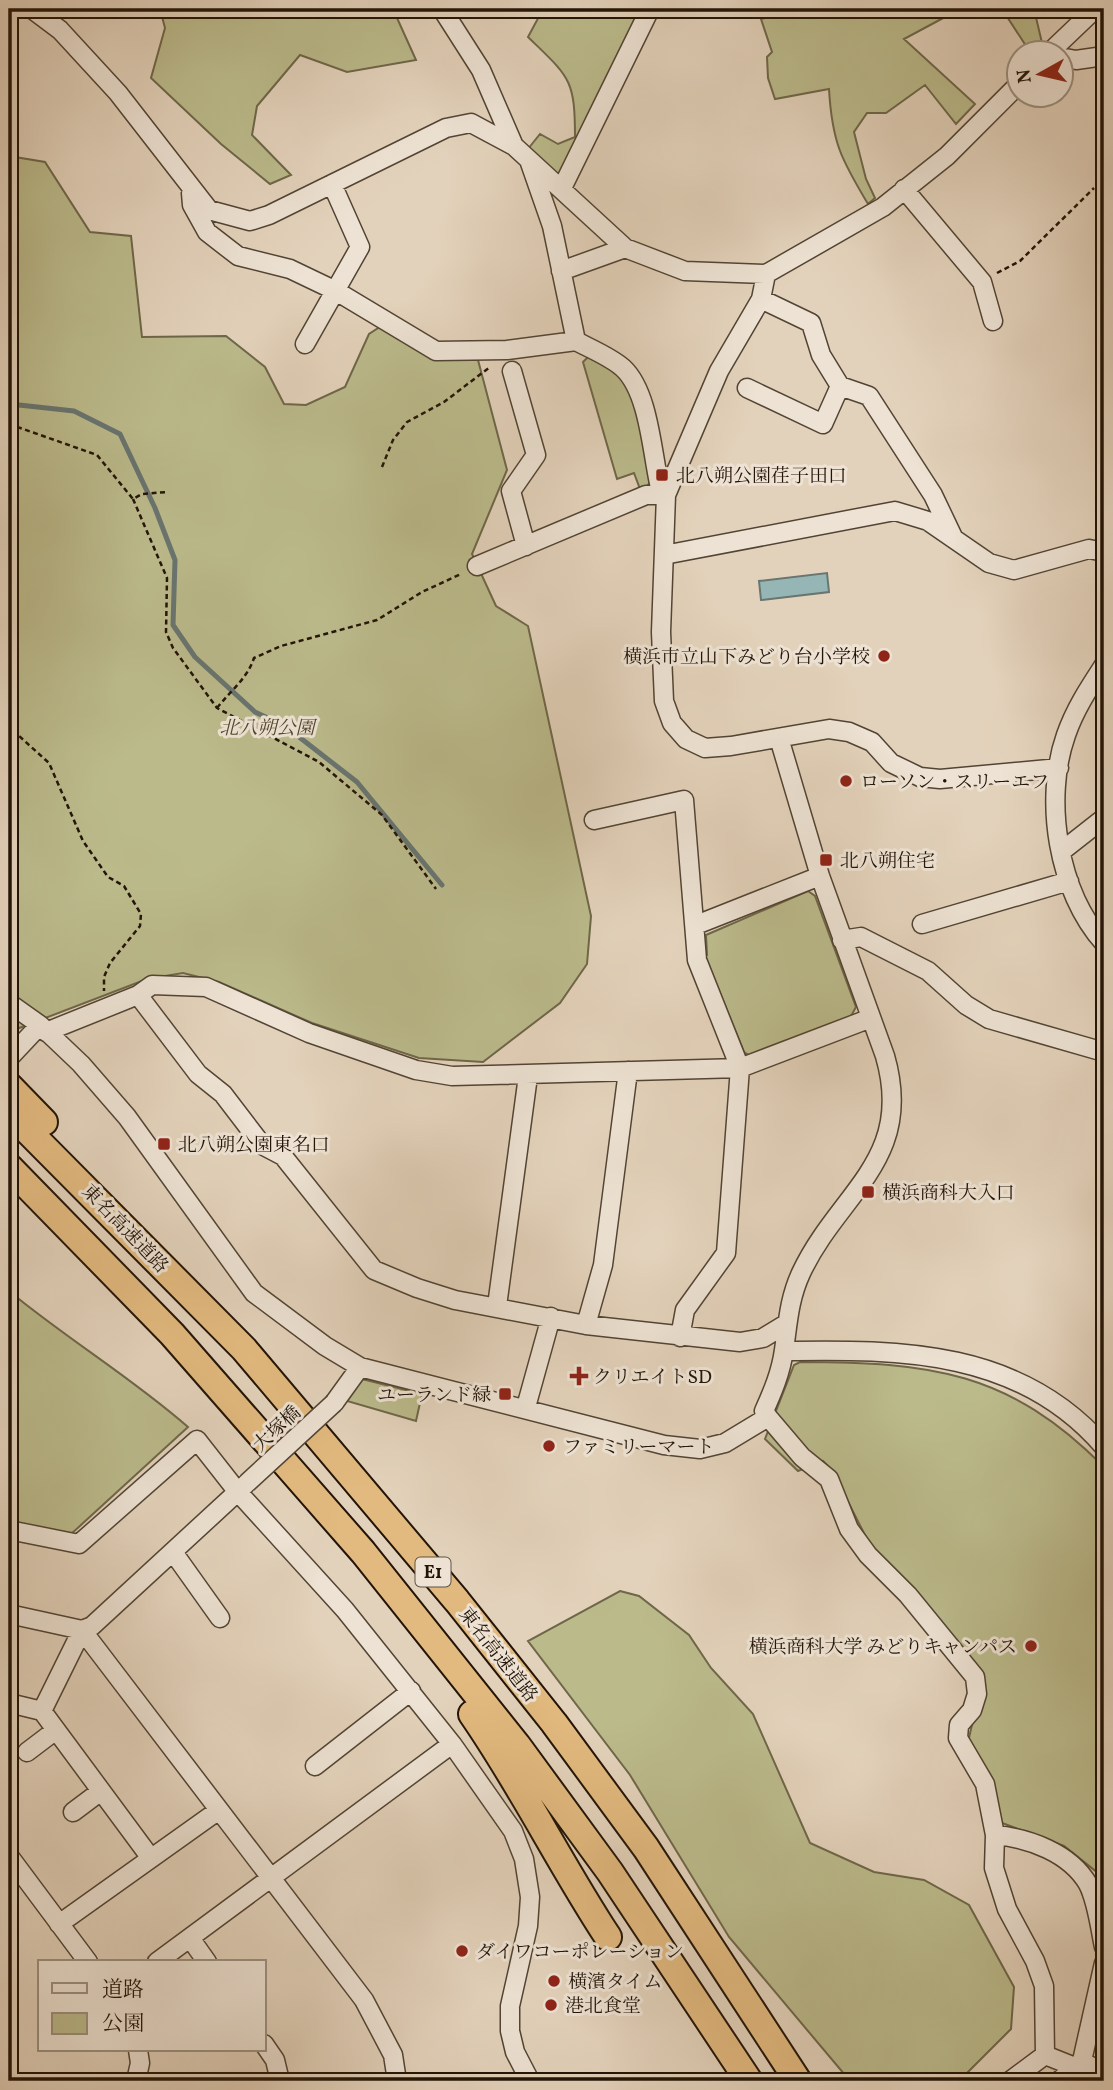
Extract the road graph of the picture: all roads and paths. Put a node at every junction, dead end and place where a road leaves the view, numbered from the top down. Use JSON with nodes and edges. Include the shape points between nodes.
{"nodes":[{"id":1,"x":32,"y":9,"type":"edge"},
{"id":2,"x":442,"y":9,"type":"edge"},
{"id":3,"x":650,"y":9,"type":"edge"},
{"id":4,"x":1095,"y":9,"type":"edge"},
{"id":5,"x":1065,"y":38,"type":"edge"},
{"id":6,"x":1104,"y":56,"type":"edge"},
{"id":7,"x":1074,"y":60,"type":"edge"},
{"id":8,"x":1004,"y":99,"type":"edge"},
{"id":9,"x":514,"y":146,"type":"junction"},
{"id":10,"x":529,"y":160,"type":"junction"},
{"id":11,"x":332,"y":184,"type":"junction"},
{"id":12,"x":191,"y":187,"type":"junction"},
{"id":13,"x":562,"y":188,"type":"junction"},
{"id":14,"x":1094,"y":188,"type":"dead end"},
{"id":15,"x":904,"y":190,"type":"junction"},
{"id":16,"x":625,"y":248,"type":"junction"},
{"id":17,"x":561,"y":271,"type":"junction"},
{"id":18,"x":766,"y":274,"type":"junction"},
{"id":19,"x":982,"y":282,"type":"junction"},
{"id":20,"x":336,"y":291,"type":"junction"},
{"id":21,"x":761,"y":299,"type":"junction"},
{"id":22,"x":993,"y":321,"type":"dead end"},
{"id":23,"x":576,"y":341,"type":"junction"},
{"id":24,"x":305,"y":344,"type":"dead end"},
{"id":25,"x":507,"y":350,"type":"junction"},
{"id":26,"x":512,"y":371,"type":"dead end"},
{"id":27,"x":840,"y":386,"type":"junction"},
{"id":28,"x":747,"y":388,"type":"dead end"},
{"id":29,"x":9,"y":424,"type":"edge"},
{"id":30,"x":382,"y":467,"type":"dead end"},
{"id":31,"x":167,"y":492,"type":"dead end"},
{"id":32,"x":664,"y":496,"type":"junction"},
{"id":33,"x":134,"y":499,"type":"junction"},
{"id":34,"x":954,"y":540,"type":"junction"},
{"id":35,"x":526,"y":546,"type":"junction"},
{"id":36,"x":1104,"y":552,"type":"edge"},
{"id":37,"x":664,"y":555,"type":"junction"},
{"id":38,"x":477,"y":566,"type":"joint"},
{"id":39,"x":1104,"y":665,"type":"edge"},
{"id":40,"x":217,"y":708,"type":"junction"},
{"id":41,"x":9,"y":713,"type":"edge"},
{"id":42,"x":779,"y":738,"type":"junction"},
{"id":43,"x":1059,"y":768,"type":"junction"},
{"id":44,"x":1104,"y":818,"type":"edge"},
{"id":45,"x":594,"y":820,"type":"dead end"},
{"id":46,"x":1062,"y":851,"type":"junction"},
{"id":47,"x":820,"y":876,"type":"junction"},
{"id":48,"x":1069,"y":881,"type":"junction"},
{"id":49,"x":436,"y":889,"type":"dead end"},
{"id":50,"x":922,"y":923,"type":"dead end"},
{"id":51,"x":696,"y":925,"type":"junction"},
{"id":52,"x":842,"y":940,"type":"junction"},
{"id":53,"x":1104,"y":943,"type":"edge"},
{"id":54,"x":104,"y":994,"type":"dead end"},
{"id":55,"x":138,"y":995,"type":"junction"},
{"id":56,"x":9,"y":1003,"type":"edge"},
{"id":57,"x":871,"y":1018,"type":"junction"},
{"id":58,"x":38,"y":1032,"type":"junction"},
{"id":59,"x":1104,"y":1052,"type":"edge"},
{"id":60,"x":9,"y":1058,"type":"edge"},
{"id":61,"x":740,"y":1068,"type":"junction"},
{"id":62,"x":628,"y":1071,"type":"junction"},
{"id":63,"x":528,"y":1076,"type":"junction"},
{"id":64,"x":9,"y":1086,"type":"edge"},
{"id":65,"x":9,"y":1112,"type":"edge"},
{"id":66,"x":9,"y":1167,"type":"edge"},
{"id":67,"x":497,"y":1306,"type":"junction"},
{"id":68,"x":551,"y":1317,"type":"junction"},
{"id":69,"x":786,"y":1324,"type":"junction"},
{"id":70,"x":586,"y":1325,"type":"junction"},
{"id":71,"x":680,"y":1337,"type":"junction"},
{"id":72,"x":244,"y":1349,"type":"junction"},
{"id":73,"x":784,"y":1351,"type":"junction"},
{"id":74,"x":360,"y":1367,"type":"junction"},
{"id":75,"x":526,"y":1408,"type":"junction"},
{"id":76,"x":768,"y":1417,"type":"junction"},
{"id":77,"x":1098,"y":1427,"type":"edge"},
{"id":78,"x":268,"y":1446,"type":"junction"},
{"id":79,"x":1104,"y":1447,"type":"edge"},
{"id":80,"x":242,"y":1487,"type":"junction"},
{"id":81,"x":9,"y":1530,"type":"edge"},
{"id":82,"x":173,"y":1552,"type":"junction"},
{"id":83,"x":9,"y":1614,"type":"edge"},
{"id":84,"x":220,"y":1618,"type":"dead end"},
{"id":85,"x":82,"y":1630,"type":"junction"},
{"id":86,"x":411,"y":1691,"type":"junction"},
{"id":87,"x":9,"y":1703,"type":"edge"},
{"id":88,"x":41,"y":1711,"type":"junction"},
{"id":89,"x":56,"y":1730,"type":"junction"},
{"id":90,"x":452,"y":1744,"type":"junction"},
{"id":91,"x":27,"y":1752,"type":"dead end"},
{"id":92,"x":315,"y":1766,"type":"dead end"},
{"id":93,"x":101,"y":1791,"type":"junction"},
{"id":94,"x":219,"y":1810,"type":"junction"},
{"id":95,"x":73,"y":1812,"type":"dead end"},
{"id":96,"x":995,"y":1835,"type":"junction"},
{"id":97,"x":9,"y":1857,"type":"edge"},
{"id":98,"x":150,"y":1857,"type":"junction"},
{"id":99,"x":271,"y":1880,"type":"junction"},
{"id":100,"x":60,"y":1924,"type":"junction"},
{"id":101,"x":608,"y":1937,"type":"dead end"},
{"id":102,"x":190,"y":1938,"type":"junction"},
{"id":103,"x":1104,"y":1947,"type":"edge"},
{"id":104,"x":87,"y":1960,"type":"edge"},
{"id":105,"x":160,"y":1960,"type":"edge"},
{"id":106,"x":206,"y":1960,"type":"edge"},
{"id":107,"x":1104,"y":1964,"type":"edge"},
{"id":108,"x":266,"y":2047,"type":"edge"},
{"id":109,"x":138,"y":2052,"type":"edge"},
{"id":110,"x":1045,"y":2055,"type":"junction"},
{"id":111,"x":1079,"y":2064,"type":"junction"},
{"id":112,"x":1104,"y":2074,"type":"edge"},
{"id":113,"x":277,"y":2080,"type":"edge"},
{"id":114,"x":136,"y":2081,"type":"edge"},
{"id":115,"x":397,"y":2081,"type":"edge"},
{"id":116,"x":530,"y":2081,"type":"edge"},
{"id":117,"x":749,"y":2081,"type":"edge"},
{"id":118,"x":798,"y":2081,"type":"edge"},
{"id":119,"x":1010,"y":2081,"type":"edge"},
{"id":120,"x":1059,"y":2081,"type":"edge"}],
"edges":[{"from":1,"to":12,"type":"street","via":[[60,30],[118,93]]},
{"from":2,"to":9,"type":"street","via":[[481,70]]},
{"from":3,"to":13,"type":"street"},
{"from":4,"to":5,"type":"street"},
{"from":6,"to":7,"type":"street"},
{"from":8,"to":15,"type":"street","via":[[947,156]]},
{"from":9,"to":10,"type":"street"},
{"from":9,"to":11,"type":"street","via":[[471,123],[446,128]]},
{"from":10,"to":13,"type":"street"},
{"from":10,"to":17,"type":"street","via":[[552,226]]},
{"from":11,"to":12,"type":"street","via":[[250,221],[209,210]]},
{"from":11,"to":20,"type":"street","via":[[360,247]]},
{"from":12,"to":20,"type":"street","via":[[192,205],[206,232],[224,247],[238,256],[290,269]]},
{"from":13,"to":16,"type":"street"},
{"from":14,"to":19,"type":"path","via":[[1020,261]]},
{"from":15,"to":18,"type":"street","via":[[842,232]]},
{"from":15,"to":19,"type":"street"},
{"from":16,"to":17,"type":"street"},
{"from":16,"to":18,"type":"street","via":[[685,271]]},
{"from":17,"to":23,"type":"street"},
{"from":18,"to":21,"type":"street"},
{"from":19,"to":22,"type":"street"},
{"from":20,"to":24,"type":"street"},
{"from":20,"to":25,"type":"street","via":[[436,351]]},
{"from":21,"to":27,"type":"street","via":[[811,323],[821,355]]},
{"from":21,"to":32,"type":"street"},
{"from":23,"to":25,"type":"street"},
{"from":23,"to":32,"type":"street","via":[[624,368],[645,412]]},
{"from":25,"to":30,"type":"path","via":[[444,402],[407,422]]},
{"from":26,"to":35,"type":"street","via":[[536,455],[511,491]]},
{"from":27,"to":28,"type":"street","via":[[823,424]]},
{"from":27,"to":34,"type":"street","via":[[869,396],[933,495]]},
{"from":29,"to":33,"type":"path","via":[[97,455]]},
{"from":31,"to":33,"type":"path"},
{"from":32,"to":35,"type":"street","via":[[646,495]]},
{"from":32,"to":37,"type":"street"},
{"from":33,"to":40,"type":"path","via":[[167,578],[166,632]]},
{"from":34,"to":36,"type":"street","via":[[989,563],[1014,570],[1090,549]]},
{"from":34,"to":37,"type":"street","via":[[928,521],[895,511]]},
{"from":35,"to":38,"type":"street"},
{"from":37,"to":42,"type":"street","via":[[664,701],[672,723],[685,739],[705,748]]},
{"from":38,"to":40,"type":"path","via":[[377,620],[254,658],[248,676],[234,685]]},
{"from":39,"to":43,"type":"street","via":[[1079,703]]},
{"from":40,"to":49,"type":"path","via":[[320,761],[382,815]]},
{"from":41,"to":54,"type":"path","via":[[18,735],[49,763],[83,841],[108,877],[124,886],[141,914],[140,926],[110,964]]},
{"from":42,"to":43,"type":"street","via":[[829,729],[849,732],[872,741],[891,763],[940,779]]},
{"from":42,"to":47,"type":"street"},
{"from":43,"to":46,"type":"street","via":[[1055,789]]},
{"from":44,"to":46,"type":"street"},
{"from":45,"to":51,"type":"street","via":[[684,800]]},
{"from":46,"to":48,"type":"street"},
{"from":47,"to":51,"type":"street"},
{"from":47,"to":52,"type":"street"},
{"from":48,"to":50,"type":"street"},
{"from":48,"to":53,"type":"street"},
{"from":51,"to":61,"type":"street","via":[[697,960]]},
{"from":52,"to":57,"type":"street"},
{"from":52,"to":59,"type":"street","via":[[861,937],[928,971],[989,1019]]},
{"from":55,"to":58,"type":"street"},
{"from":55,"to":63,"type":"street","via":[[152,985],[206,987],[309,1033],[416,1070],[452,1076]]},
{"from":55,"to":67,"type":"street","via":[[198,1074],[223,1094],[262,1145],[283,1156],[374,1270],[455,1300]]},
{"from":56,"to":58,"type":"street"},
{"from":57,"to":61,"type":"street"},
{"from":57,"to":69,"type":"street","via":[[891,1075],[893,1111],[883,1149],[864,1184],[832,1222],[801,1272]]},
{"from":58,"to":60,"type":"street"},
{"from":58,"to":74,"type":"street","via":[[81,1064],[127,1117],[254,1293]]},
{"from":61,"to":62,"type":"street"},
{"from":61,"to":71,"type":"street","via":[[726,1253],[685,1310]]},
{"from":62,"to":63,"type":"street"},
{"from":62,"to":70,"type":"street","via":[[603,1265]]},
{"from":63,"to":67,"type":"street"},
{"from":64,"to":72,"type":"highway","via":[[138,1223]]},
{"from":65,"to":72,"type":"highway","name":"東名高速道路","number":"E1"},
{"from":66,"to":78,"type":"highway","name":"東名高速道路","number":"E1","via":[[172,1334]]},
{"from":67,"to":68,"type":"street"},
{"from":68,"to":70,"type":"street"},
{"from":68,"to":75,"type":"street"},
{"from":69,"to":71,"type":"street","via":[[763,1338],[740,1342]]},
{"from":69,"to":73,"type":"street"},
{"from":70,"to":71,"type":"street"},
{"from":72,"to":118,"type":"highway","name":"東名高速道路","number":"E1","via":[[554,1723],[646,1848]]},
{"from":73,"to":76,"type":"street","via":[[764,1410]]},
{"from":73,"to":77,"type":"street","via":[[877,1351],[963,1361],[1029,1386]]},
{"from":74,"to":75,"type":"street"},
{"from":74,"to":80,"type":"street","name":"大塚橋","bridge":true,"via":[[334,1403]]},
{"from":75,"to":76,"type":"street","via":[[664,1445],[700,1449],[725,1443]]},
{"from":76,"to":96,"type":"street","via":[[802,1457],[829,1479],[849,1529],[868,1555],[908,1595],[975,1677],[977,1694],[972,1710],[959,1725],[958,1738],[985,1784]]},
{"from":77,"to":79,"type":"street"},
{"from":78,"to":101,"type":"highway","via":[[457,1691]]},
{"from":78,"to":117,"type":"highway","name":"東名高速道路","number":"E1","via":[[363,1552],[517,1745],[610,1872]]},
{"from":80,"to":81,"type":"street","via":[[197,1440],[79,1544]]},
{"from":80,"to":82,"type":"street","name":"大塚橋"},
{"from":80,"to":86,"type":"street"},
{"from":82,"to":84,"type":"street"},
{"from":82,"to":85,"type":"street","name":"大塚橋"},
{"from":83,"to":85,"type":"street"},
{"from":85,"to":88,"type":"street"},
{"from":85,"to":94,"type":"street"},
{"from":86,"to":90,"type":"street"},
{"from":86,"to":92,"type":"street"},
{"from":87,"to":88,"type":"street"},
{"from":88,"to":89,"type":"street"},
{"from":89,"to":91,"type":"street"},
{"from":89,"to":93,"type":"street"},
{"from":90,"to":99,"type":"street"},
{"from":90,"to":116,"type":"street","via":[[498,1806],[524,1859],[530,1897],[528,1926],[510,2006],[510,2031]]},
{"from":93,"to":95,"type":"street"},
{"from":93,"to":98,"type":"street"},
{"from":94,"to":98,"type":"street"},
{"from":94,"to":99,"type":"street"},
{"from":96,"to":103,"type":"street","via":[[1018,1837],[1069,1861],[1088,1885]]},
{"from":96,"to":110,"type":"street","via":[[995,1868],[1007,1909],[1044,1986]]},
{"from":97,"to":100,"type":"street"},
{"from":98,"to":100,"type":"street"},
{"from":99,"to":102,"type":"street"},
{"from":99,"to":115,"type":"street","via":[[369,2008],[393,2055]]},
{"from":100,"to":104,"type":"street"},
{"from":102,"to":105,"type":"street"},
{"from":102,"to":106,"type":"street"},
{"from":107,"to":111,"type":"street"},
{"from":108,"to":113,"type":"street","via":[[275,2060]]},
{"from":109,"to":114,"type":"street"},
{"from":110,"to":111,"type":"street"},
{"from":110,"to":119,"type":"street"},
{"from":111,"to":112,"type":"street"},
{"from":111,"to":120,"type":"street"}]}
